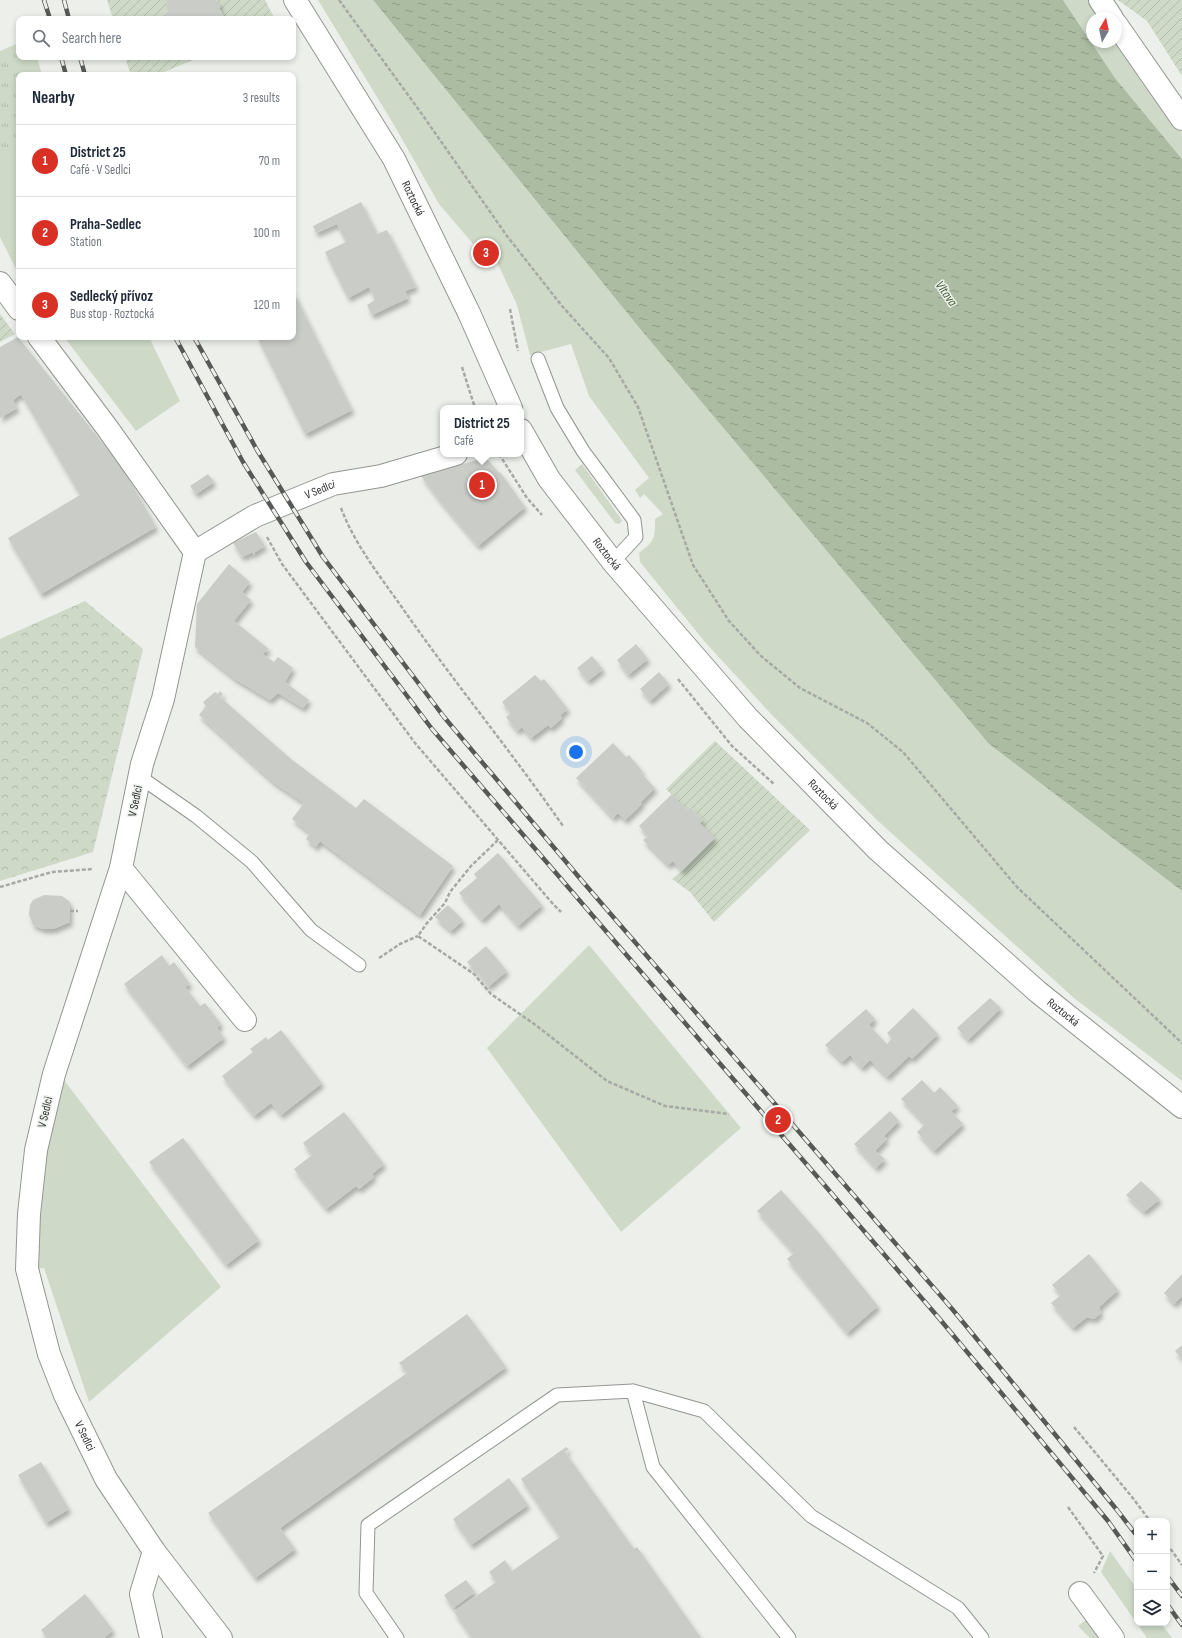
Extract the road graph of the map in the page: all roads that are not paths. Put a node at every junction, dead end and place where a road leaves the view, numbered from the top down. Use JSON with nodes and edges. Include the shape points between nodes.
{"nodes":[{"id":1,"x":295,"y":0,"type":"edge"},
{"id":2,"x":1100,"y":0,"type":"edge"},
{"id":3,"x":1108,"y":12,"type":"edge"},
{"id":4,"x":1122,"y":33,"type":"edge"},
{"id":5,"x":1182,"y":118,"type":"edge"},
{"id":6,"x":0,"y":283,"type":"edge"},
{"id":7,"x":16,"y":305,"type":"edge"},
{"id":8,"x":41,"y":340,"type":"edge"},
{"id":9,"x":538,"y":359,"type":"dead end"},
{"id":10,"x":510,"y":405,"type":"edge"},
{"id":11,"x":524,"y":436,"type":"edge"},
{"id":12,"x":446,"y":457,"type":"edge"},
{"id":13,"x":195,"y":552,"type":"junction"},
{"id":14,"x":613,"y":562,"type":"junction"},
{"id":15,"x":140,"y":777,"type":"junction"},
{"id":16,"x":121,"y":868,"type":"junction"},
{"id":17,"x":359,"y":965,"type":"road end"},
{"id":18,"x":246,"y":1020,"type":"dead end"},
{"id":19,"x":1182,"y":1107,"type":"edge"},
{"id":20,"x":633,"y":1391,"type":"junction"},
{"id":21,"x":154,"y":1551,"type":"junction"},
{"id":22,"x":1080,"y":1593,"type":"road end"},
{"id":23,"x":151,"y":1638,"type":"edge"},
{"id":24,"x":221,"y":1638,"type":"edge"},
{"id":25,"x":397,"y":1638,"type":"edge"},
{"id":26,"x":789,"y":1638,"type":"edge"},
{"id":27,"x":982,"y":1638,"type":"edge"},
{"id":28,"x":1113,"y":1638,"type":"edge"}],
"edges":[{"from":1,"to":10,"type":"street","name":"Roztocká","via":[[394,159],[469,313]]},
{"from":2,"to":3,"type":"street"},
{"from":4,"to":5,"type":"street"},
{"from":6,"to":7,"type":"street"},
{"from":8,"to":13,"type":"street"},
{"from":9,"to":14,"type":"lane","via":[[557,408],[583,451],[634,520],[636,537]]},
{"from":11,"to":14,"type":"street","name":"Roztocká","via":[[549,479]]},
{"from":12,"to":13,"type":"street","name":"V Sedlci","via":[[381,476],[333,484],[255,516]]},
{"from":13,"to":15,"type":"street","name":"V Sedlci","via":[[164,699]]},
{"from":14,"to":19,"type":"street","name":"Roztocká","via":[[748,718],[878,850],[1038,992]]},
{"from":15,"to":16,"type":"street","name":"V Sedlci"},
{"from":15,"to":17,"type":"lane","via":[[196,816],[252,862],[311,930]]},
{"from":16,"to":18,"type":"street"},
{"from":16,"to":21,"type":"street","name":"V Sedlci","via":[[52,1081],[36,1150],[29,1214],[27,1270],[49,1354],[65,1395],[106,1478]]},
{"from":20,"to":25,"type":"lane","via":[[557,1395],[368,1525],[366,1593]]},
{"from":20,"to":26,"type":"lane","via":[[653,1467]]},
{"from":20,"to":27,"type":"lane","via":[[704,1411],[811,1516],[958,1608]]},
{"from":21,"to":23,"type":"street","via":[[141,1594]]},
{"from":21,"to":24,"type":"street","name":"V Sedlci"},
{"from":22,"to":28,"type":"street"}]}
